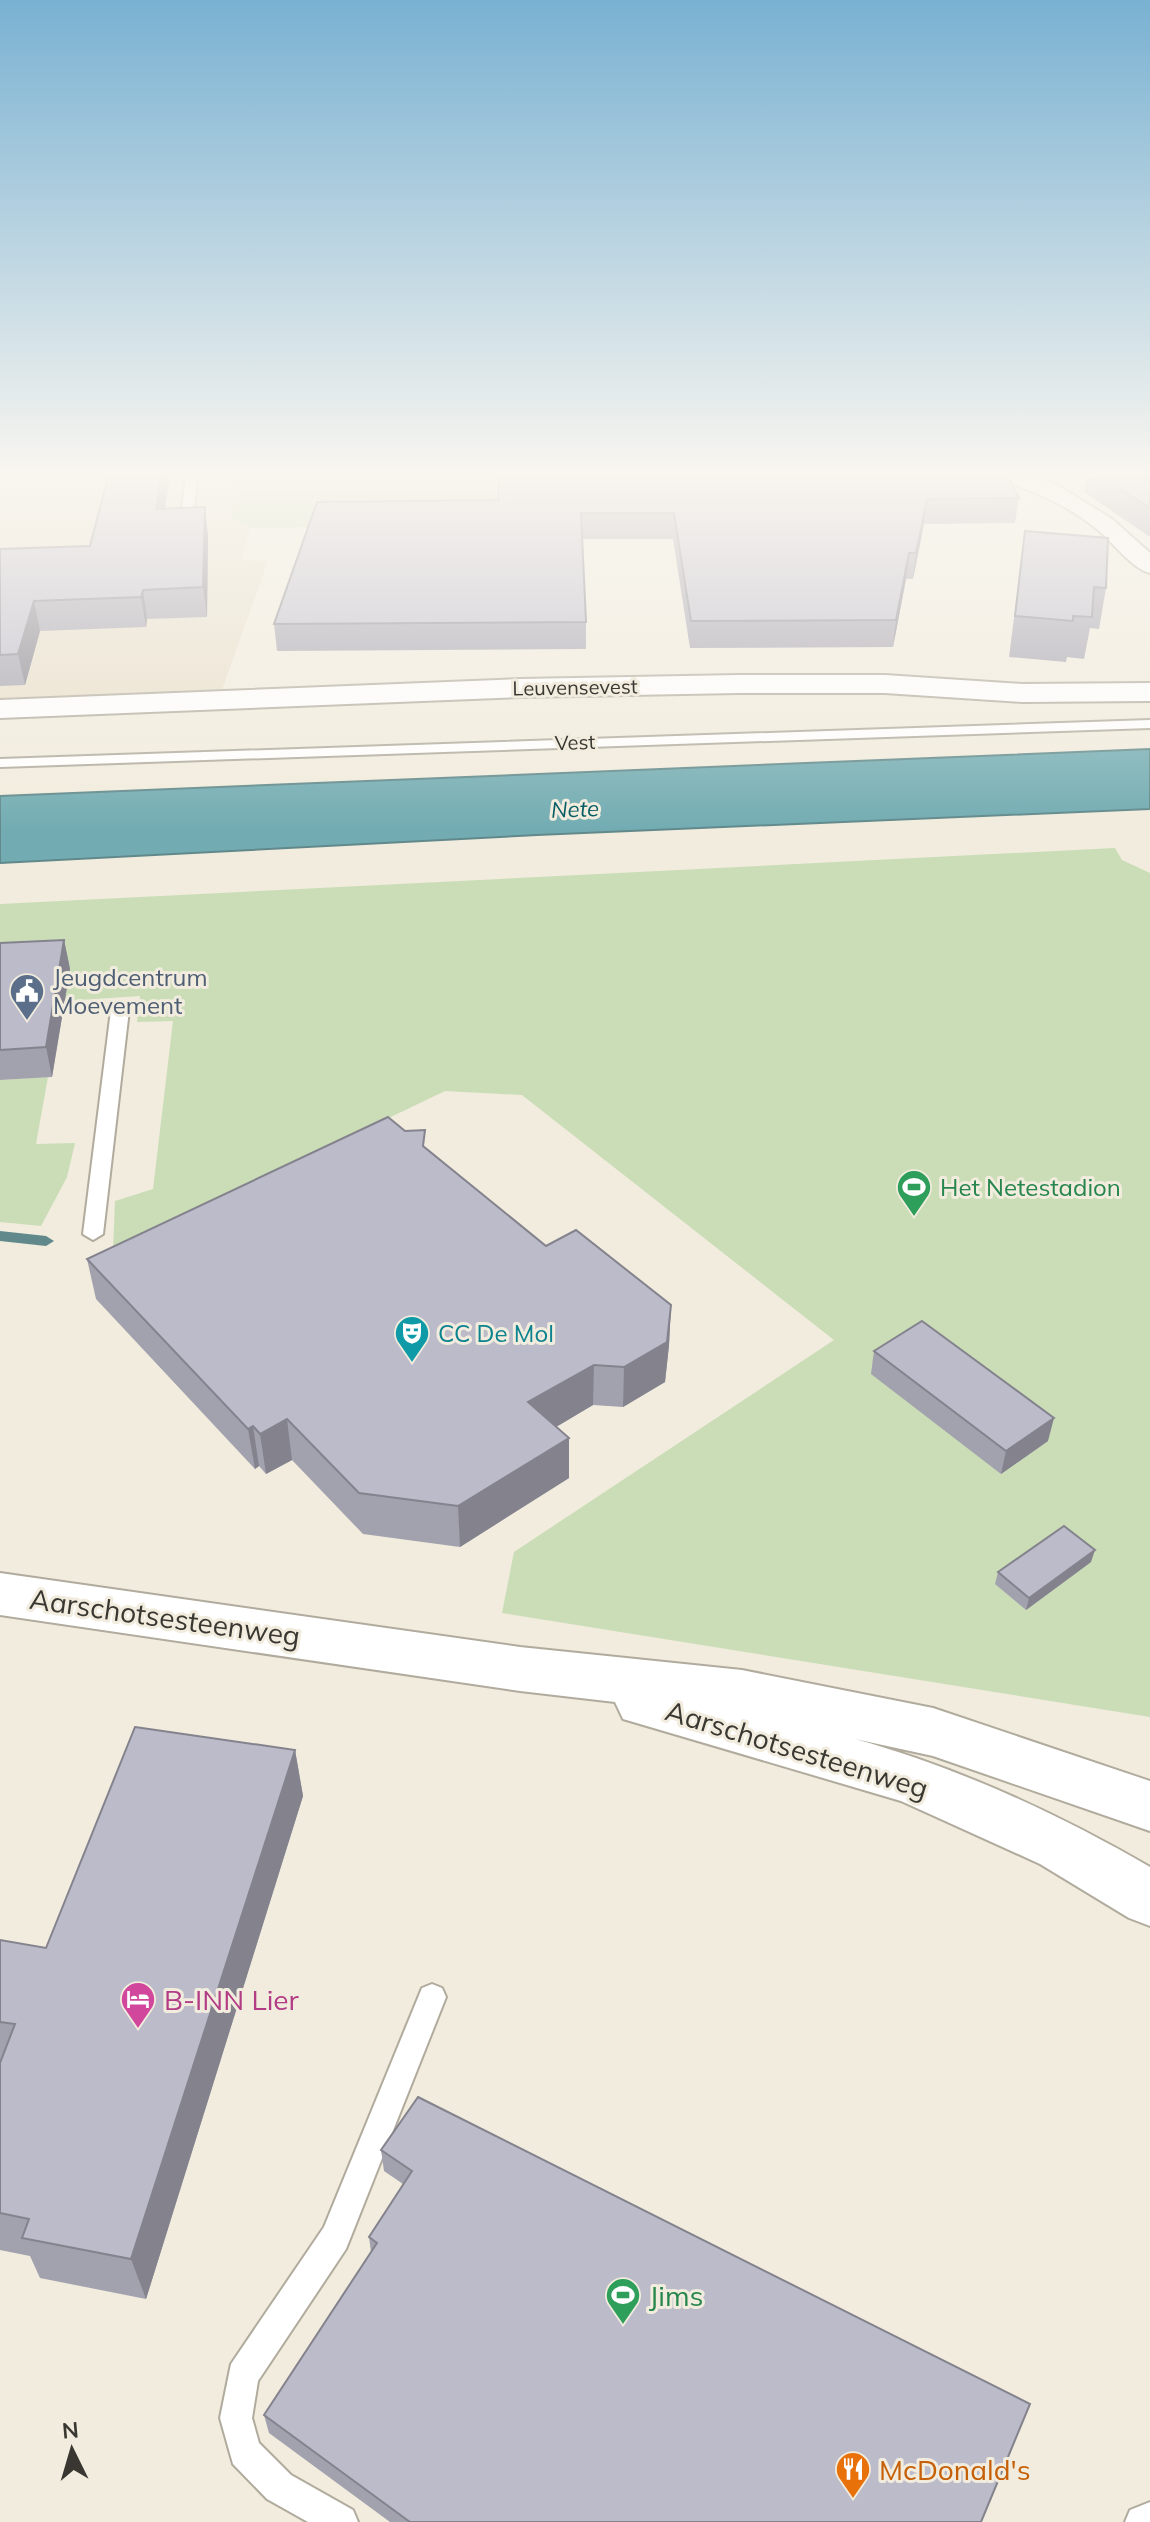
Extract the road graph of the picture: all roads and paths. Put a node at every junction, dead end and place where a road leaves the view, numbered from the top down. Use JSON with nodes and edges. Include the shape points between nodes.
{"nodes":[{"id":1,"x":1150,"y":692,"type":"edge"},
{"id":2,"x":0,"y":709,"type":"edge"},
{"id":3,"x":1150,"y":724,"type":"edge"},
{"id":4,"x":0,"y":763,"type":"edge"},
{"id":5,"x":120,"y":1010,"type":"dead end"},
{"id":6,"x":93,"y":1234,"type":"dead end"},
{"id":7,"x":0,"y":1594,"type":"edge"},
{"id":8,"x":520,"y":1669,"type":"junction"},
{"id":9,"x":1150,"y":1806,"type":"edge"},
{"id":10,"x":1150,"y":1899,"type":"edge"},
{"id":11,"x":432,"y":1997,"type":"dead end"},
{"id":12,"x":1150,"y":2519,"type":"edge"},
{"id":13,"x":341,"y":2522,"type":"edge"},
{"id":14,"x":1142,"y":2522,"type":"edge"}],
"edges":[{"from":1,"to":2,"type":"street","name":"Leuvensevest","via":[[1022,693],[885,684],[669,685]]},
{"from":3,"to":4,"type":"lane","name":"Vest"},
{"from":5,"to":6,"type":"lane"},
{"from":7,"to":8,"type":"street","name":"Aarschotsesteenweg"},
{"from":8,"to":9,"type":"street","name":"Aarschotsesteenweg","via":[[742,1693],[933,1732]]},
{"from":8,"to":10,"type":"street","name":"Aarschotsesteenweg","via":[[913,1780],[1061,1846]]},
{"from":11,"to":13,"type":"lane","via":[[335,2238],[242,2375],[236,2418],[245,2452],[279,2487]]},
{"from":12,"to":14,"type":"lane"}]}
